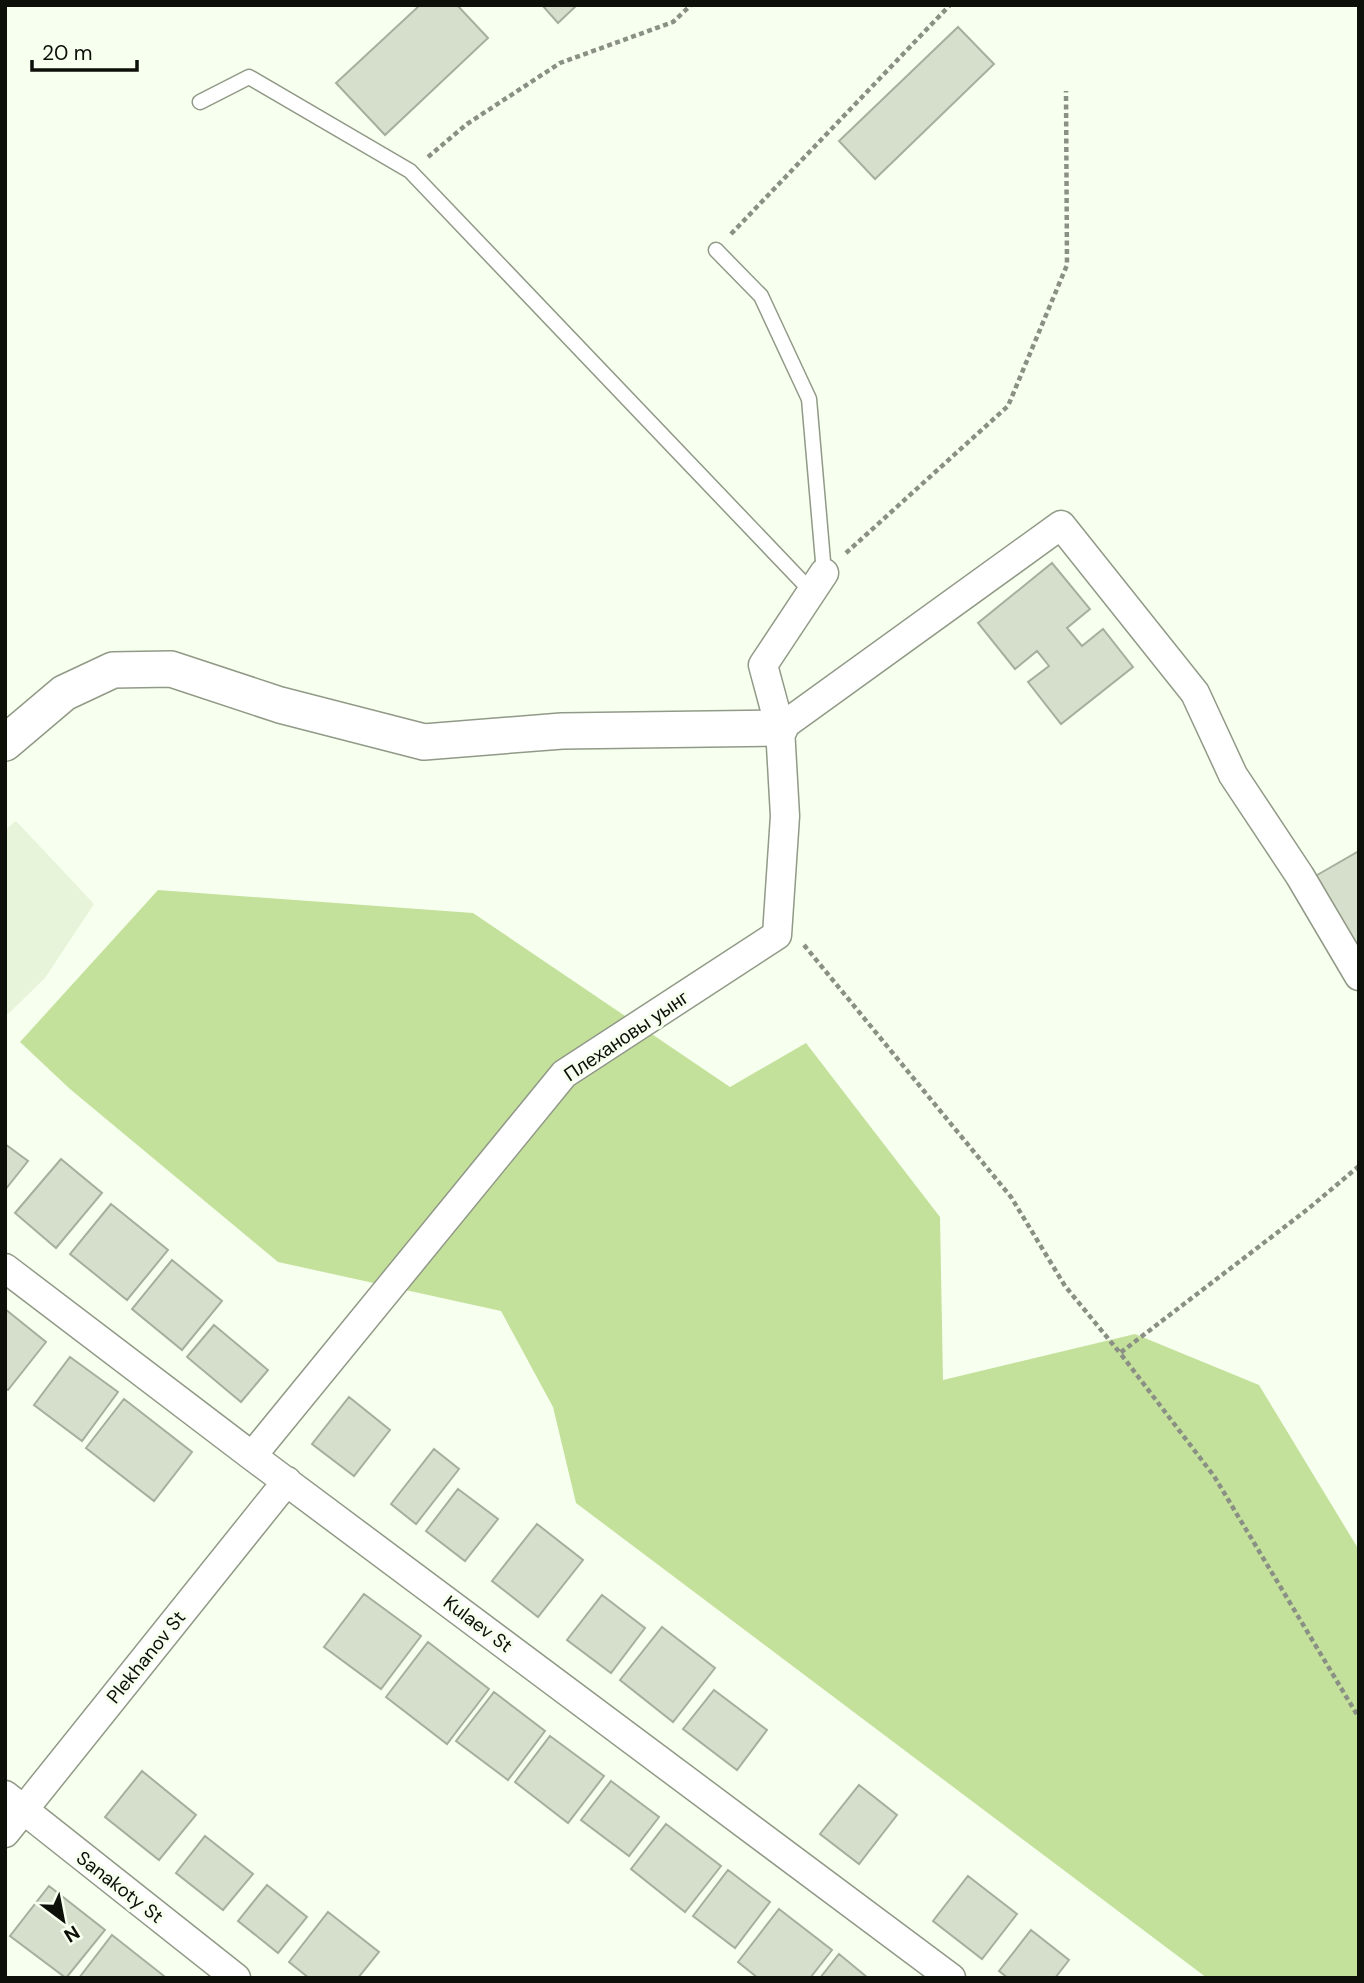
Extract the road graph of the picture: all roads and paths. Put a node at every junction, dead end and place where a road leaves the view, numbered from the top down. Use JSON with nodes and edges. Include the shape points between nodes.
{"nodes":[{"id":1,"x":691,"y":5,"type":"edge"},
{"id":2,"x":950,"y":5,"type":"edge"},
{"id":3,"x":1066,"y":91,"type":"dead end"},
{"id":4,"x":200,"y":102,"type":"dead end"},
{"id":5,"x":410,"y":171,"type":"junction"},
{"id":6,"x":716,"y":250,"type":"joint"},
{"id":7,"x":818,"y":582,"type":"junction"},
{"id":8,"x":780,"y":728,"type":"junction"},
{"id":9,"x":5,"y":743,"type":"edge"},
{"id":10,"x":777,"y":935,"type":"junction"},
{"id":11,"x":1359,"y":976,"type":"edge"},
{"id":12,"x":1359,"y":1166,"type":"edge"},
{"id":13,"x":5,"y":1268,"type":"edge"},
{"id":14,"x":1120,"y":1353,"type":"junction"},
{"id":15,"x":252,"y":1456,"type":"junction"},
{"id":16,"x":287,"y":1481,"type":"junction"},
{"id":17,"x":1359,"y":1718,"type":"edge"},
{"id":18,"x":14,"y":1803,"type":"edge"},
{"id":19,"x":5,"y":1833,"type":"edge"},
{"id":20,"x":236,"y":1978,"type":"edge"},
{"id":21,"x":951,"y":1978,"type":"edge"}],
"edges":[{"from":1,"to":5,"type":"path","via":[[673,22],[560,63],[467,124]]},
{"from":2,"to":6,"type":"path"},
{"from":3,"to":7,"type":"path","via":[[1067,265],[1008,406]]},
{"from":4,"to":5,"type":"lane","via":[[249,77]]},
{"from":5,"to":7,"type":"lane"},
{"from":6,"to":7,"type":"lane","via":[[761,296],[809,399]]},
{"from":7,"to":8,"type":"street","via":[[763,665]]},
{"from":8,"to":9,"type":"street","via":[[562,731],[424,742],[280,705],[171,669],[113,670],[64,693]]},
{"from":8,"to":10,"type":"street","via":[[785,816]]},
{"from":8,"to":11,"type":"street","via":[[1060,526],[1195,693],[1233,775]]},
{"from":10,"to":14,"type":"path","via":[[807,946],[1011,1196],[1065,1286]]},
{"from":10,"to":15,"type":"street","name":"Плехановы уынг","via":[[564,1073]]},
{"from":12,"to":14,"type":"path"},
{"from":13,"to":15,"type":"street","name":"Kulaev St"},
{"from":14,"to":17,"type":"path","via":[[1214,1476]]},
{"from":15,"to":16,"type":"street","name":"Kulaev St"},
{"from":16,"to":18,"type":"street","name":"Plekhanov St"},
{"from":16,"to":21,"type":"street","name":"Kulaev St"},
{"from":18,"to":19,"type":"street","name":"Plekhanov St"},
{"from":18,"to":20,"type":"street","name":"Sanakoty St"}]}
